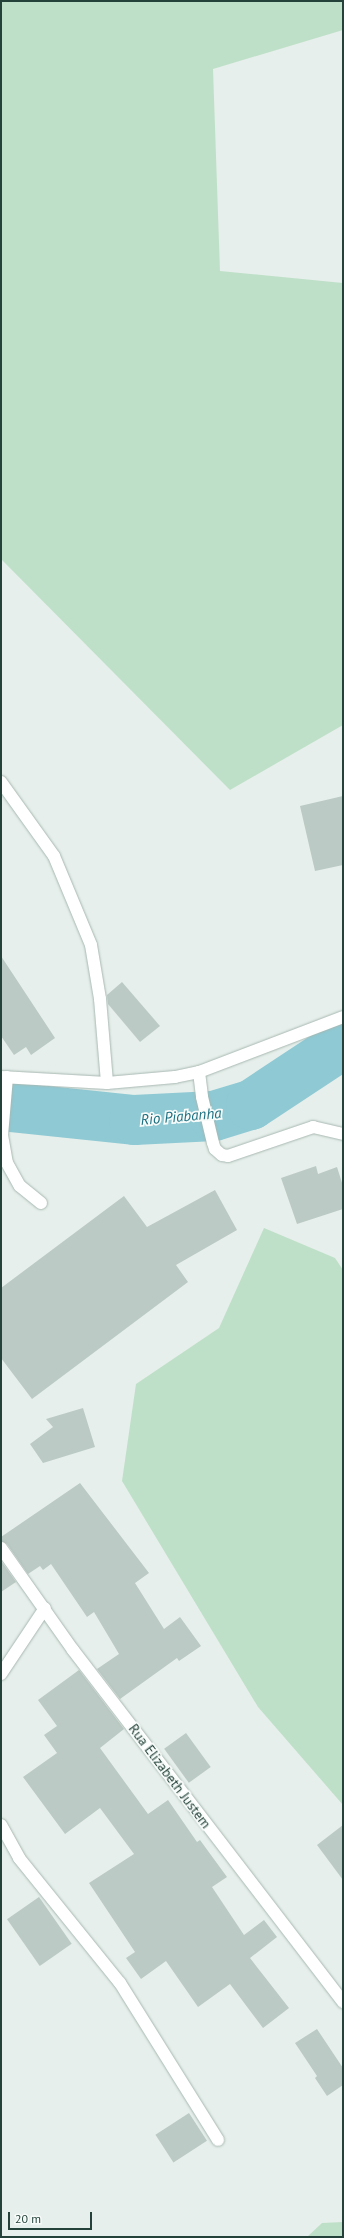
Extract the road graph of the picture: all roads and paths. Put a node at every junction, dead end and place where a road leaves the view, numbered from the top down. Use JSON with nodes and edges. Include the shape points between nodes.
{"nodes":[{"id":1,"x":1,"y":782,"type":"edge"},
{"id":2,"x":343,"y":1017,"type":"edge"},
{"id":3,"x":199,"y":1072,"type":"junction"},
{"id":4,"x":4,"y":1077,"type":"edge"},
{"id":5,"x":107,"y":1083,"type":"junction"},
{"id":6,"x":343,"y":1134,"type":"edge"},
{"id":7,"x":41,"y":1203,"type":"dead end"},
{"id":8,"x":1,"y":1548,"type":"edge"},
{"id":9,"x":45,"y":1608,"type":"junction"},
{"id":10,"x":1,"y":1674,"type":"edge"},
{"id":11,"x":1,"y":1825,"type":"edge"},
{"id":12,"x":343,"y":2002,"type":"edge"},
{"id":13,"x":218,"y":2140,"type":"dead end"}],
"edges":[{"from":1,"to":5,"type":"street","via":[[54,856],[91,945],[100,999]]},
{"from":2,"to":3,"type":"street"},
{"from":3,"to":5,"type":"street","via":[[176,1077]]},
{"from":3,"to":6,"type":"street","via":[[213,1143],[219,1153],[228,1156],[313,1127]]},
{"from":4,"to":5,"type":"street"},
{"from":4,"to":7,"type":"street","via":[[3,1125],[7,1163],[20,1186]]},
{"from":8,"to":9,"type":"street","name":"Rua Elizabeth Justem"},
{"from":9,"to":10,"type":"street"},
{"from":9,"to":12,"type":"street","name":"Rua Elizabeth Justem","via":[[73,1650]]},
{"from":11,"to":13,"type":"street","via":[[19,1858],[120,1983]]}]}
